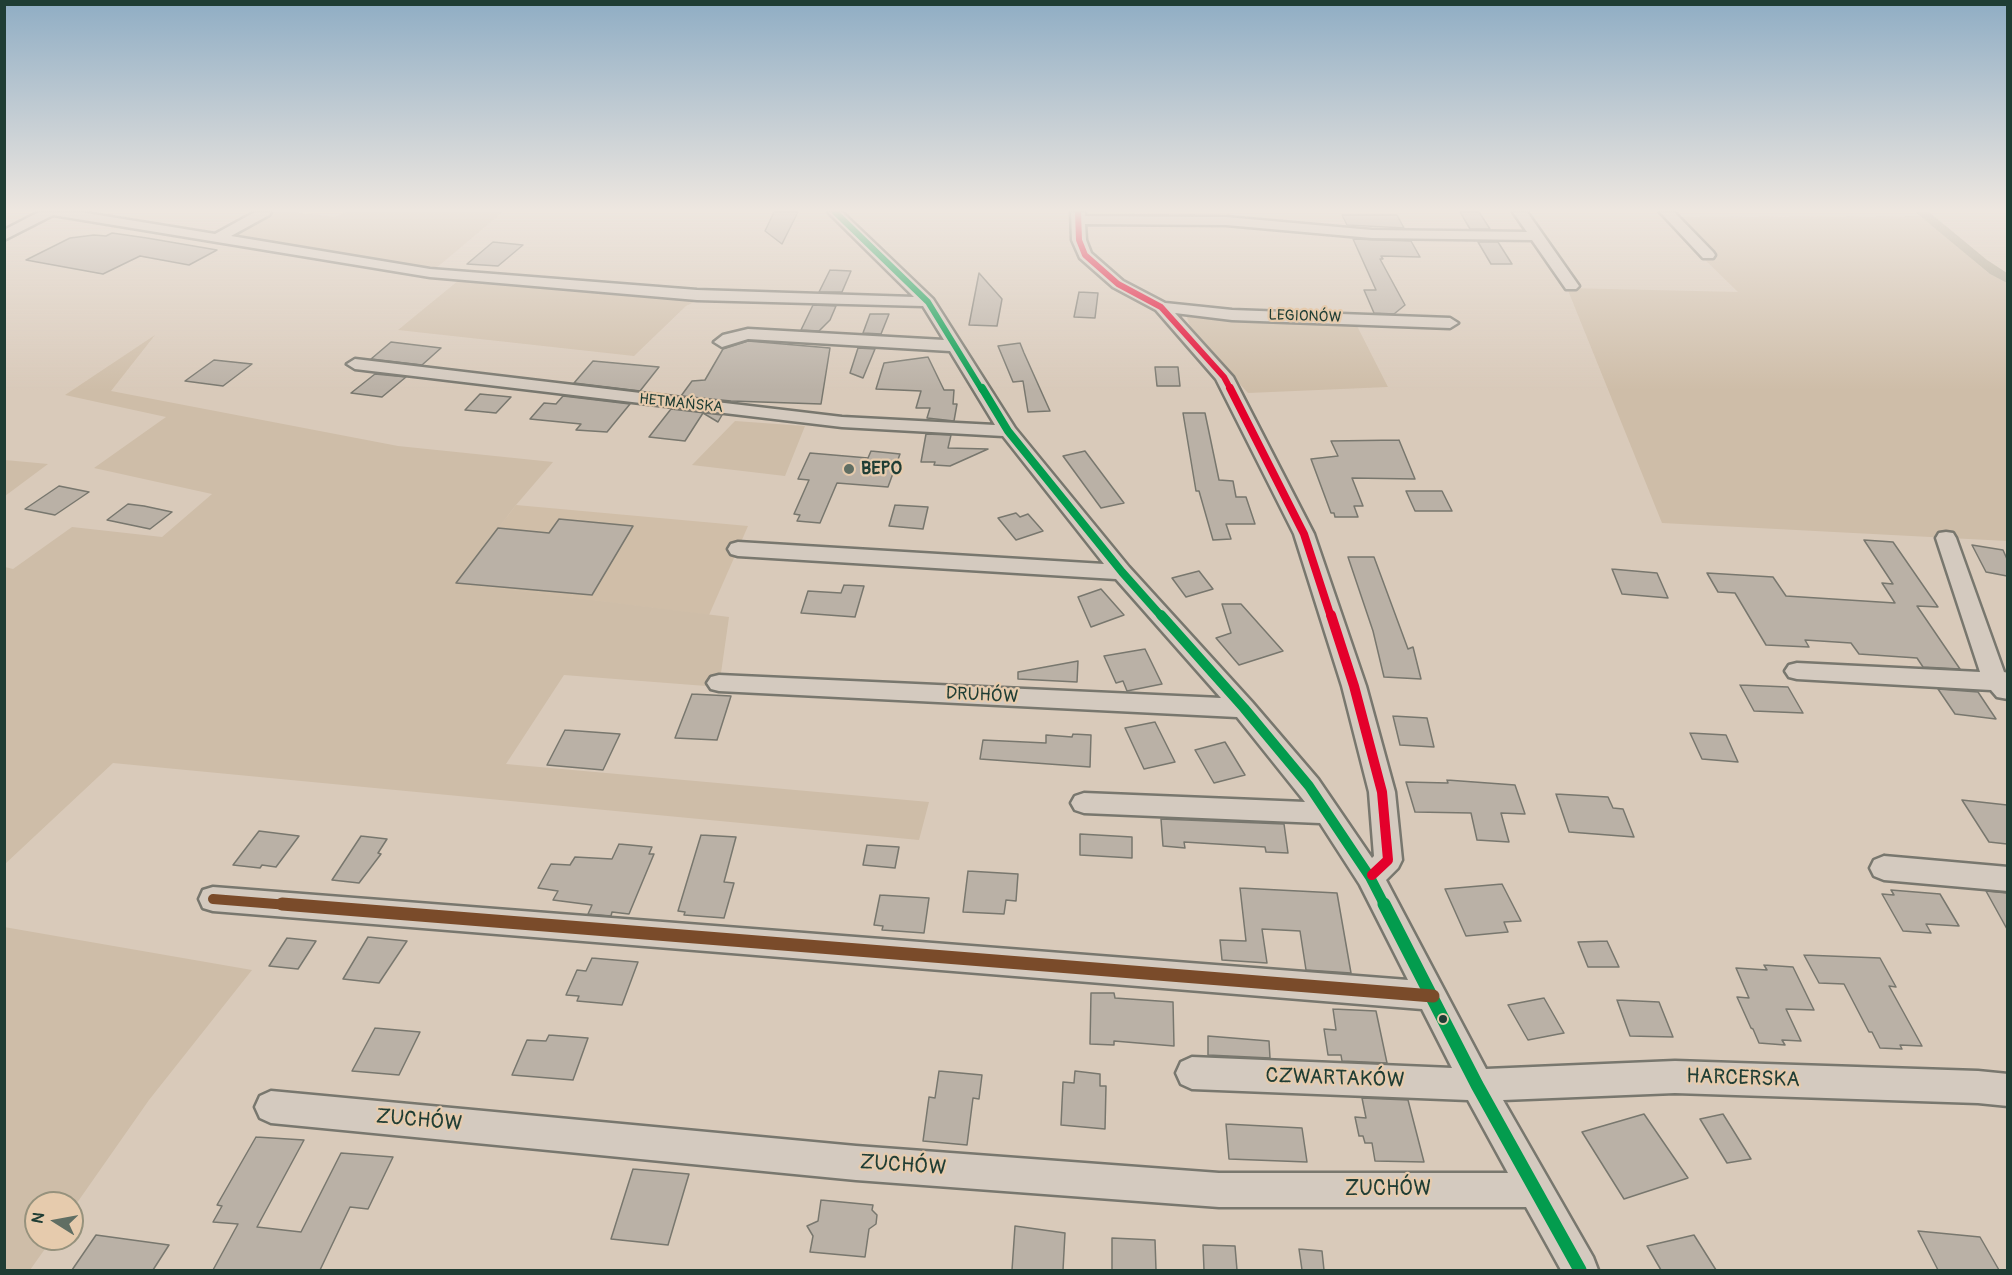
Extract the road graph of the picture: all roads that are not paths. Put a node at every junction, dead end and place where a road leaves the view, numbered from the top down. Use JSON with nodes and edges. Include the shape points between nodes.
{"nodes":[{"id":1,"x":421,"y":272,"type":"edge"},
{"id":2,"x":896,"y":272,"type":"edge"},
{"id":3,"x":1104,"y":272,"type":"edge"},
{"id":4,"x":1561,"y":272,"type":"edge"},
{"id":5,"x":1571,"y":286,"type":"dead end"},
{"id":6,"x":927,"y":302,"type":"junction"},
{"id":7,"x":1161,"y":308,"type":"junction"},
{"id":8,"x":1450,"y":323,"type":"dead end"},
{"id":9,"x":722,"y":342,"type":"dead end"},
{"id":10,"x":955,"y":346,"type":"junction"},
{"id":11,"x":355,"y":364,"type":"dead end"},
{"id":12,"x":1008,"y":431,"type":"junction"},
{"id":13,"x":1946,"y":538,"type":"dead end"},
{"id":14,"x":738,"y":549,"type":"dead end"},
{"id":15,"x":1122,"y":572,"type":"junction"},
{"id":16,"x":1797,"y":671,"type":"dead end"},
{"id":17,"x":719,"y":683,"type":"dead end"},
{"id":18,"x":2004,"y":686,"type":"edge"},
{"id":19,"x":1244,"y":708,"type":"junction"},
{"id":20,"x":1084,"y":803,"type":"dead end"},
{"id":21,"x":1327,"y":813,"type":"junction"},
{"id":22,"x":1884,"y":868,"type":"dead end"},
{"id":23,"x":1370,"y":877,"type":"junction"},
{"id":24,"x":2007,"y":879,"type":"edge"},
{"id":25,"x":213,"y":899,"type":"dead end"},
{"id":26,"x":1433,"y":996,"type":"junction"},
{"id":27,"x":1192,"y":1073,"type":"dead end"},
{"id":28,"x":1477,"y":1085,"type":"junction"},
{"id":29,"x":2007,"y":1090,"type":"edge"},
{"id":30,"x":271,"y":1107,"type":"dead end"},
{"id":31,"x":1536,"y":1190,"type":"junction"},
{"id":32,"x":1580,"y":1270,"type":"edge"}],
"edges":[{"from":1,"to":6,"type":"street","via":[[697,295]]},
{"from":2,"to":6,"type":"street"},
{"from":3,"to":7,"type":"street"},
{"from":4,"to":5,"type":"street"},
{"from":6,"to":10,"type":"street"},
{"from":7,"to":8,"type":"street","name":"LEGIONÓW","via":[[1232,315]]},
{"from":7,"to":23,"type":"street","via":[[1224,377],[1304,534],[1354,686],[1382,792],[1388,860]]},
{"from":9,"to":10,"type":"street","via":[[748,334]]},
{"from":10,"to":12,"type":"street"},
{"from":11,"to":12,"type":"street","name":"HETMAŃSKA","via":[[832,421]]},
{"from":12,"to":15,"type":"street"},
{"from":13,"to":18,"type":"street","via":[[1993,675]]},
{"from":14,"to":15,"type":"street"},
{"from":15,"to":19,"type":"street"},
{"from":16,"to":18,"type":"street"},
{"from":17,"to":19,"type":"street","name":"DRUHÓW"},
{"from":19,"to":21,"type":"street"},
{"from":20,"to":21,"type":"street"},
{"from":21,"to":23,"type":"street"},
{"from":22,"to":24,"type":"street"},
{"from":23,"to":26,"type":"street"},
{"from":25,"to":26,"type":"street"},
{"from":26,"to":28,"type":"street"},
{"from":27,"to":28,"type":"street","name":"CZWARTAKÓW"},
{"from":28,"to":29,"type":"street","name":"HARCERSKA","via":[[1675,1077]]},
{"from":28,"to":31,"type":"street"},
{"from":30,"to":31,"type":"street","name":"ZUCHÓW","via":[[856,1163],[1219,1190]]},
{"from":31,"to":32,"type":"street"}]}
